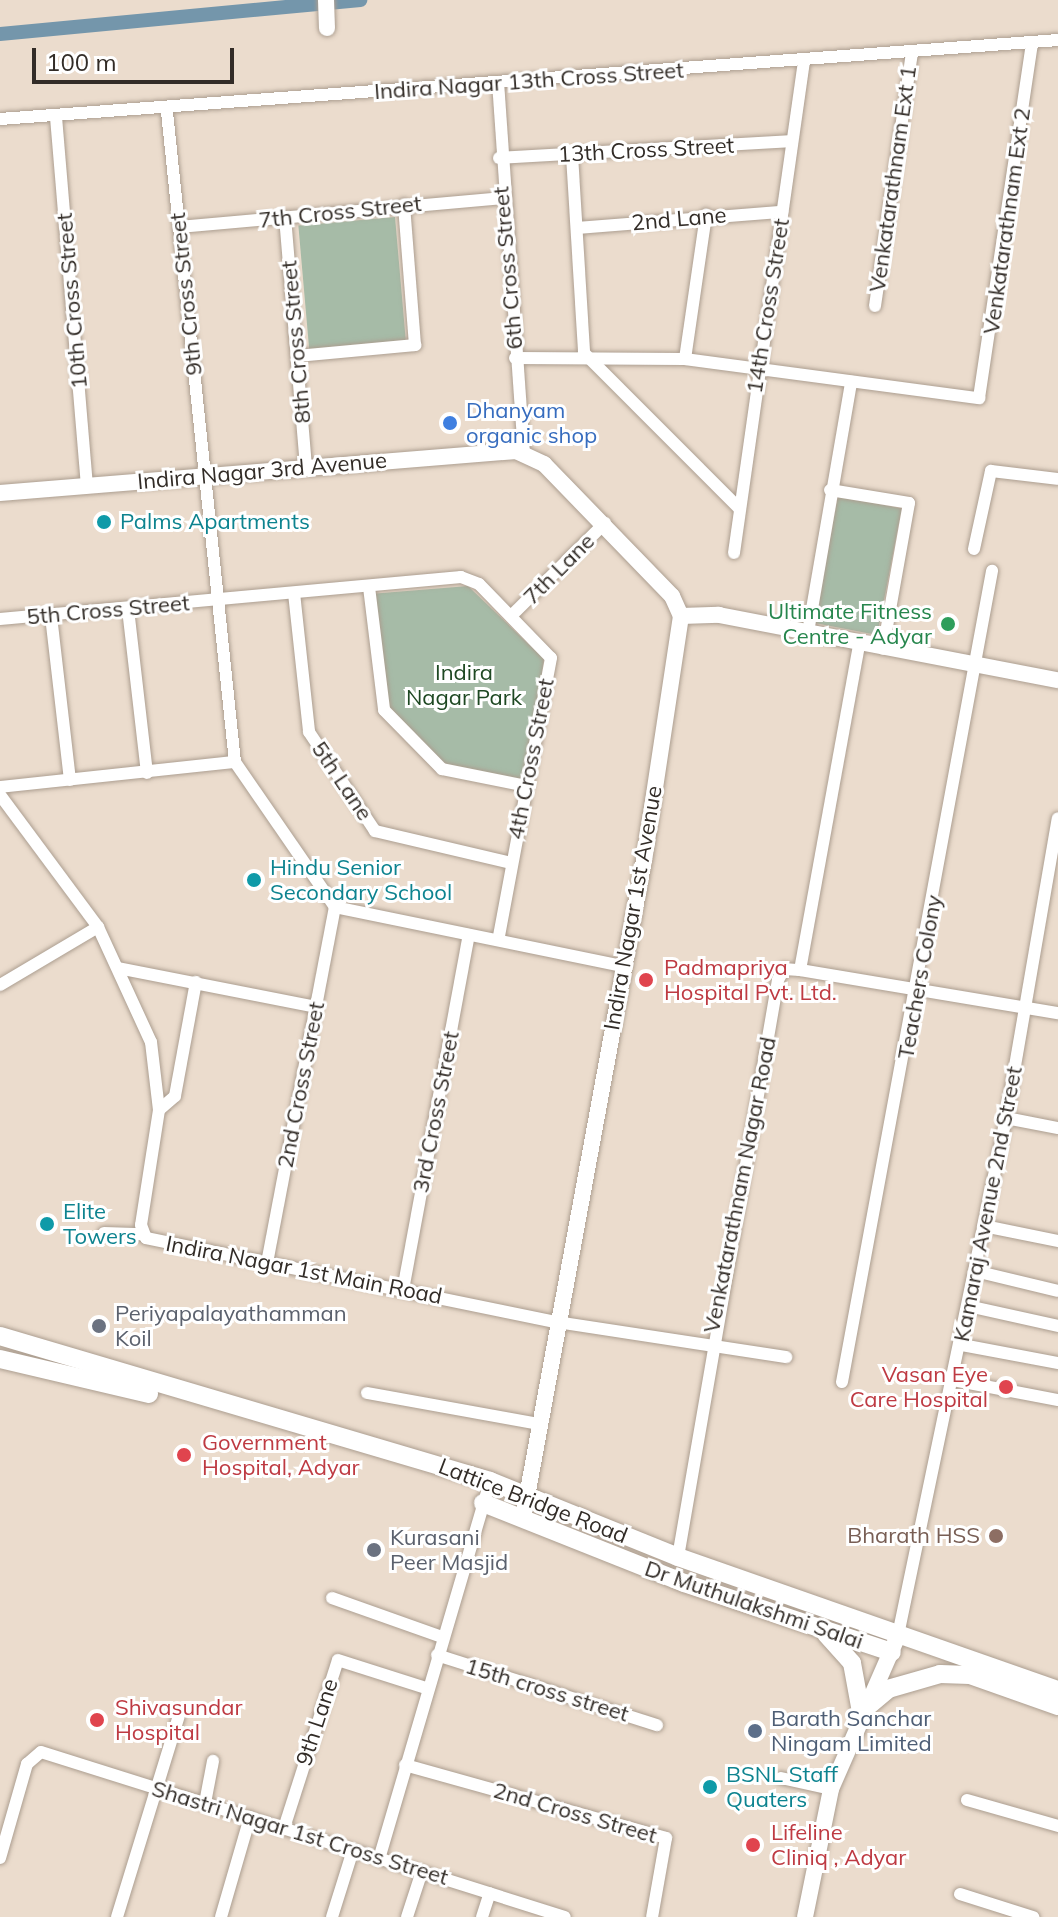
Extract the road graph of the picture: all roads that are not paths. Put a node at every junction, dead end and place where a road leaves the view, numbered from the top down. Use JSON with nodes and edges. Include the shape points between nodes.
{"nodes":[{"id":1,"x":326,"y":0,"type":"edge"},
{"id":2,"x":327,"y":28,"type":"dead end"},
{"id":3,"x":1058,"y":40,"type":"edge"},
{"id":4,"x":1032,"y":42,"type":"junction"},
{"id":5,"x":912,"y":52,"type":"junction"},
{"id":6,"x":804,"y":60,"type":"junction"},
{"id":7,"x":498,"y":82,"type":"junction"},
{"id":8,"x":167,"y":112,"type":"junction"},
{"id":9,"x":56,"y":117,"type":"junction"},
{"id":10,"x":0,"y":119,"type":"edge"},
{"id":11,"x":792,"y":141,"type":"junction"},
{"id":12,"x":572,"y":155,"type":"junction"},
{"id":13,"x":499,"y":158,"type":"junction"},
{"id":14,"x":501,"y":198,"type":"junction"},
{"id":15,"x":404,"y":204,"type":"junction"},
{"id":16,"x":782,"y":212,"type":"junction"},
{"id":17,"x":706,"y":215,"type":"junction"},
{"id":18,"x":285,"y":217,"type":"junction"},
{"id":19,"x":179,"y":227,"type":"junction"},
{"id":20,"x":577,"y":228,"type":"junction"},
{"id":21,"x":875,"y":306,"type":"dead end"},
{"id":22,"x":584,"y":353,"type":"junction"},
{"id":23,"x":297,"y":356,"type":"junction"},
{"id":24,"x":515,"y":358,"type":"junction"},
{"id":25,"x":685,"y":359,"type":"junction"},
{"id":26,"x":758,"y":372,"type":"junction"},
{"id":27,"x":851,"y":382,"type":"junction"},
{"id":28,"x":524,"y":454,"type":"junction"},
{"id":29,"x":306,"y":467,"type":"junction"},
{"id":30,"x":205,"y":476,"type":"junction"},
{"id":31,"x":1058,"y":479,"type":"edge"},
{"id":32,"x":87,"y":486,"type":"junction"},
{"id":33,"x":830,"y":490,"type":"junction"},
{"id":34,"x":0,"y":493,"type":"edge"},
{"id":35,"x":738,"y":507,"type":"junction"},
{"id":36,"x":605,"y":523,"type":"junction"},
{"id":37,"x":974,"y":549,"type":"dead end"},
{"id":38,"x":734,"y":553,"type":"dead end"},
{"id":39,"x":992,"y":571,"type":"dead end"},
{"id":40,"x":369,"y":587,"type":"junction"},
{"id":41,"x":294,"y":593,"type":"junction"},
{"id":42,"x":216,"y":600,"type":"junction"},
{"id":43,"x":128,"y":609,"type":"junction"},
{"id":44,"x":512,"y":615,"type":"junction"},
{"id":45,"x":51,"y":616,"type":"junction"},
{"id":46,"x":681,"y":616,"type":"junction"},
{"id":47,"x":0,"y":619,"type":"edge"},
{"id":48,"x":808,"y":632,"type":"junction"},
{"id":49,"x":859,"y":644,"type":"junction"},
{"id":50,"x":883,"y":649,"type":"junction"},
{"id":51,"x":975,"y":668,"type":"junction"},
{"id":52,"x":1058,"y":680,"type":"edge"},
{"id":53,"x":235,"y":762,"type":"junction"},
{"id":54,"x":147,"y":773,"type":"junction"},
{"id":55,"x":70,"y":780,"type":"junction"},
{"id":56,"x":526,"y":786,"type":"junction"},
{"id":57,"x":0,"y":787,"type":"edge"},
{"id":58,"x":0,"y":795,"type":"edge"},
{"id":59,"x":1058,"y":818,"type":"edge"},
{"id":60,"x":511,"y":863,"type":"junction"},
{"id":61,"x":335,"y":907,"type":"junction"},
{"id":62,"x":98,"y":927,"type":"junction"},
{"id":63,"x":469,"y":935,"type":"junction"},
{"id":64,"x":498,"y":940,"type":"junction"},
{"id":65,"x":623,"y":966,"type":"junction"},
{"id":66,"x":118,"y":968,"type":"junction"},
{"id":67,"x":800,"y":970,"type":"junction"},
{"id":68,"x":196,"y":982,"type":"junction"},
{"id":69,"x":0,"y":985,"type":"edge"},
{"id":70,"x":918,"y":990,"type":"junction"},
{"id":71,"x":316,"y":1007,"type":"junction"},
{"id":72,"x":1023,"y":1007,"type":"junction"},
{"id":73,"x":1058,"y":1013,"type":"edge"},
{"id":74,"x":159,"y":1110,"type":"junction"},
{"id":75,"x":1006,"y":1118,"type":"junction"},
{"id":76,"x":1058,"y":1128,"type":"edge"},
{"id":77,"x":984,"y":1226,"type":"junction"},
{"id":78,"x":104,"y":1233,"type":"dead end"},
{"id":79,"x":142,"y":1234,"type":"junction"},
{"id":80,"x":1058,"y":1241,"type":"edge"},
{"id":81,"x":267,"y":1263,"type":"junction"},
{"id":82,"x":975,"y":1271,"type":"junction"},
{"id":83,"x":403,"y":1290,"type":"junction"},
{"id":84,"x":1058,"y":1291,"type":"edge"},
{"id":85,"x":968,"y":1306,"type":"junction"},
{"id":86,"x":557,"y":1322,"type":"junction"},
{"id":87,"x":1058,"y":1326,"type":"edge"},
{"id":88,"x":0,"y":1336,"type":"edge"},
{"id":89,"x":962,"y":1345,"type":"junction"},
{"id":90,"x":709,"y":1347,"type":"junction"},
{"id":91,"x":786,"y":1357,"type":"dead end"},
{"id":92,"x":0,"y":1359,"type":"edge"},
{"id":93,"x":1058,"y":1363,"type":"edge"},
{"id":94,"x":953,"y":1380,"type":"junction"},
{"id":95,"x":842,"y":1382,"type":"dead end"},
{"id":96,"x":150,"y":1387,"type":"junction"},
{"id":97,"x":367,"y":1393,"type":"dead end"},
{"id":98,"x":1058,"y":1400,"type":"edge"},
{"id":99,"x":539,"y":1424,"type":"junction"},
{"id":100,"x":490,"y":1481,"type":"junction"},
{"id":101,"x":529,"y":1499,"type":"junction"},
{"id":102,"x":483,"y":1503,"type":"junction"},
{"id":103,"x":523,"y":1518,"type":"junction"},
{"id":104,"x":678,"y":1557,"type":"junction"},
{"id":105,"x":332,"y":1598,"type":"dead end"},
{"id":106,"x":824,"y":1632,"type":"junction"},
{"id":107,"x":442,"y":1637,"type":"junction"},
{"id":108,"x":895,"y":1643,"type":"junction"},
{"id":109,"x":437,"y":1655,"type":"junction"},
{"id":110,"x":426,"y":1688,"type":"junction"},
{"id":111,"x":1058,"y":1690,"type":"edge"},
{"id":112,"x":1058,"y":1706,"type":"edge"},
{"id":113,"x":861,"y":1712,"type":"junction"},
{"id":114,"x":179,"y":1716,"type":"dead end"},
{"id":115,"x":657,"y":1725,"type":"dead end"},
{"id":116,"x":213,"y":1761,"type":"dead end"},
{"id":117,"x":405,"y":1765,"type":"junction"},
{"id":118,"x":781,"y":1778,"type":"dead end"},
{"id":119,"x":156,"y":1788,"type":"junction"},
{"id":120,"x":831,"y":1789,"type":"junction"},
{"id":121,"x":967,"y":1800,"type":"dead end"},
{"id":122,"x":205,"y":1803,"type":"junction"},
{"id":123,"x":250,"y":1817,"type":"junction"},
{"id":124,"x":1058,"y":1826,"type":"edge"},
{"id":125,"x":284,"y":1828,"type":"junction"},
{"id":126,"x":353,"y":1850,"type":"junction"},
{"id":127,"x":0,"y":1858,"type":"edge"},
{"id":128,"x":379,"y":1859,"type":"junction"},
{"id":129,"x":422,"y":1871,"type":"junction"},
{"id":130,"x":490,"y":1893,"type":"junction"},
{"id":131,"x":960,"y":1894,"type":"dead end"},
{"id":132,"x":560,"y":1916,"type":"edge"},
{"id":133,"x":117,"y":1917,"type":"edge"},
{"id":134,"x":221,"y":1917,"type":"edge"},
{"id":135,"x":332,"y":1917,"type":"edge"},
{"id":136,"x":407,"y":1917,"type":"edge"},
{"id":137,"x":482,"y":1917,"type":"edge"},
{"id":138,"x":652,"y":1917,"type":"edge"},
{"id":139,"x":805,"y":1917,"type":"edge"},
{"id":140,"x":1033,"y":1917,"type":"edge"}],
"edges":[{"from":1,"to":2,"type":"street"},
{"from":3,"to":4,"type":"street","name":"Indira Nagar 13th Cross Street"},
{"from":4,"to":5,"type":"street","name":"Indira Nagar 13th Cross Street"},
{"from":4,"to":27,"type":"street","name":"Venkatarathnam Ext 2","via":[[979,398]]},
{"from":5,"to":6,"type":"street","name":"Indira Nagar 13th Cross Street"},
{"from":5,"to":21,"type":"street","name":"Venkatarathnam Ext 1"},
{"from":6,"to":7,"type":"street","name":"Indira Nagar 13th Cross Street"},
{"from":6,"to":11,"type":"street","name":"14th Cross Street"},
{"from":7,"to":8,"type":"street","name":"Indira Nagar 13th Cross Street"},
{"from":7,"to":13,"type":"street","name":"6th Cross Street"},
{"from":8,"to":9,"type":"street","name":"Indira Nagar 13th Cross Street"},
{"from":8,"to":19,"type":"street","name":"9th Cross Street"},
{"from":9,"to":10,"type":"street","name":"Indira Nagar 13th Cross Street"},
{"from":9,"to":32,"type":"street","name":"10th Cross Street"},
{"from":11,"to":12,"type":"street","name":"13th Cross Street"},
{"from":11,"to":16,"type":"street","name":"14th Cross Street"},
{"from":12,"to":13,"type":"street","name":"13th Cross Street"},
{"from":12,"to":20,"type":"street"},
{"from":13,"to":14,"type":"street","name":"6th Cross Street"},
{"from":14,"to":15,"type":"street","name":"7th Cross Street"},
{"from":14,"to":24,"type":"street","name":"6th Cross Street"},
{"from":15,"to":18,"type":"street","name":"7th Cross Street"},
{"from":15,"to":23,"type":"street","via":[[415,345]]},
{"from":16,"to":17,"type":"street","name":"2nd Lane"},
{"from":16,"to":26,"type":"street","name":"14th Cross Street"},
{"from":17,"to":20,"type":"street","name":"2nd Lane"},
{"from":17,"to":25,"type":"street"},
{"from":18,"to":19,"type":"street","name":"7th Cross Street"},
{"from":18,"to":23,"type":"street","name":"8th Cross Street"},
{"from":19,"to":30,"type":"street","name":"9th Cross Street"},
{"from":20,"to":22,"type":"street"},
{"from":22,"to":24,"type":"street"},
{"from":22,"to":25,"type":"street"},
{"from":22,"to":35,"type":"street"},
{"from":23,"to":29,"type":"street","name":"8th Cross Street"},
{"from":24,"to":28,"type":"street","name":"6th Cross Street"},
{"from":25,"to":26,"type":"street"},
{"from":26,"to":27,"type":"street"},
{"from":26,"to":35,"type":"street","name":"14th Cross Street"},
{"from":27,"to":33,"type":"street"},
{"from":28,"to":29,"type":"street","name":"Indira Nagar 3rd Avenue","via":[[496,450]]},
{"from":28,"to":36,"type":"street"},
{"from":29,"to":30,"type":"street","name":"Indira Nagar 3rd Avenue"},
{"from":30,"to":32,"type":"street","name":"Indira Nagar 3rd Avenue"},
{"from":30,"to":42,"type":"street","name":"9th Cross Street"},
{"from":31,"to":37,"type":"street","via":[[991,471]]},
{"from":32,"to":34,"type":"street","name":"Indira Nagar 3rd Avenue"},
{"from":33,"to":48,"type":"street"},
{"from":33,"to":50,"type":"street","via":[[909,503]]},
{"from":35,"to":38,"type":"street","name":"14th Cross Street"},
{"from":36,"to":44,"type":"street","name":"7th Lane"},
{"from":36,"to":46,"type":"street"},
{"from":39,"to":51,"type":"street","name":"Teachers Colony"},
{"from":40,"to":41,"type":"street","name":"4th Cross Street"},
{"from":40,"to":44,"type":"street","name":"4th Cross Street","via":[[461,577],[479,584]]},
{"from":40,"to":56,"type":"street","via":[[384,710],[442,769]]},
{"from":41,"to":42,"type":"street","name":"4th Cross Street"},
{"from":41,"to":60,"type":"street","name":"5th Lane","via":[[309,732],[375,831]]},
{"from":42,"to":43,"type":"street","name":"5th Cross Street"},
{"from":42,"to":53,"type":"street","name":"9th Cross Street"},
{"from":43,"to":45,"type":"street","name":"5th Cross Street"},
{"from":43,"to":54,"type":"street"},
{"from":44,"to":56,"type":"street","name":"4th Cross Street","via":[[551,655]]},
{"from":45,"to":47,"type":"street","name":"5th Cross Street"},
{"from":45,"to":55,"type":"street"},
{"from":46,"to":48,"type":"street"},
{"from":46,"to":65,"type":"street","name":"Indira Nagar 1st Avenue"},
{"from":48,"to":49,"type":"street"},
{"from":49,"to":50,"type":"street"},
{"from":49,"to":67,"type":"street"},
{"from":50,"to":51,"type":"street"},
{"from":51,"to":52,"type":"street"},
{"from":51,"to":70,"type":"street","name":"Teachers Colony"},
{"from":53,"to":54,"type":"street"},
{"from":53,"to":61,"type":"street"},
{"from":54,"to":55,"type":"street"},
{"from":55,"to":57,"type":"street"},
{"from":56,"to":60,"type":"street","name":"4th Cross Street"},
{"from":58,"to":62,"type":"street","name":"Indira Nagar 1st Main Road"},
{"from":59,"to":72,"type":"street","name":"Kamaraj Avenue 2nd Street"},
{"from":60,"to":64,"type":"street","name":"4th Cross Street"},
{"from":61,"to":63,"type":"street"},
{"from":61,"to":71,"type":"street","name":"2nd Cross Street"},
{"from":62,"to":66,"type":"street","name":"Indira Nagar 1st Main Road"},
{"from":62,"to":69,"type":"street"},
{"from":63,"to":64,"type":"street"},
{"from":63,"to":83,"type":"street","name":"3rd Cross Street"},
{"from":64,"to":65,"type":"street"},
{"from":65,"to":86,"type":"street","name":"Indira Nagar 1st Avenue"},
{"from":66,"to":68,"type":"street"},
{"from":66,"to":74,"type":"street","name":"Indira Nagar 1st Main Road","via":[[151,1042]]},
{"from":67,"to":70,"type":"street"},
{"from":67,"to":90,"type":"street","name":"Venkatarathnam Nagar Road","via":[[779,975]]},
{"from":68,"to":71,"type":"street"},
{"from":68,"to":74,"type":"street","via":[[175,1096]]},
{"from":70,"to":72,"type":"street"},
{"from":70,"to":95,"type":"street","name":"Teachers Colony"},
{"from":71,"to":81,"type":"street","name":"2nd Cross Street"},
{"from":72,"to":73,"type":"street"},
{"from":72,"to":75,"type":"street","name":"Kamaraj Avenue 2nd Street"},
{"from":74,"to":79,"type":"street","name":"Indira Nagar 1st Main Road"},
{"from":75,"to":76,"type":"street"},
{"from":75,"to":77,"type":"street","name":"Kamaraj Avenue 2nd Street"},
{"from":77,"to":80,"type":"street"},
{"from":77,"to":82,"type":"street","name":"Kamaraj Avenue 2nd Street"},
{"from":78,"to":79,"type":"street"},
{"from":79,"to":81,"type":"street","name":"Indira Nagar 1st Main Road"},
{"from":81,"to":83,"type":"street","name":"Indira Nagar 1st Main Road"},
{"from":82,"to":84,"type":"street"},
{"from":82,"to":85,"type":"street","name":"Kamaraj Avenue 2nd Street"},
{"from":83,"to":86,"type":"street","name":"Indira Nagar 1st Main Road"},
{"from":85,"to":87,"type":"street"},
{"from":85,"to":89,"type":"street","name":"Kamaraj Avenue 2nd Street"},
{"from":86,"to":90,"type":"street","name":"Indira Nagar 1st Main Road"},
{"from":86,"to":99,"type":"street","name":"Indira Nagar 1st Avenue"},
{"from":88,"to":96,"type":"main road","name":"Lattice Bridge Road"},
{"from":89,"to":93,"type":"street"},
{"from":89,"to":94,"type":"street","name":"Kamaraj Avenue 2nd Street"},
{"from":90,"to":91,"type":"street","name":"Indira Nagar 1st Main Road"},
{"from":90,"to":104,"type":"street","name":"Venkatarathnam Nagar Road"},
{"from":92,"to":96,"type":"main road"},
{"from":94,"to":98,"type":"street"},
{"from":94,"to":108,"type":"street","name":"Kamaraj Avenue 2nd Street"},
{"from":96,"to":100,"type":"main road","name":"Lattice Bridge Road"},
{"from":97,"to":99,"type":"street"},
{"from":99,"to":101,"type":"street","name":"Indira Nagar 1st Avenue"},
{"from":100,"to":101,"type":"main road","name":"Lattice Bridge Road"},
{"from":100,"to":102,"type":"street"},
{"from":101,"to":103,"type":"street","name":"Indira Nagar 1st Avenue"},
{"from":101,"to":104,"type":"main road","name":"Lattice Bridge Road"},
{"from":102,"to":103,"type":"main road","name":"Dr Muthulakshmi Salai"},
{"from":102,"to":107,"type":"street"},
{"from":103,"to":106,"type":"main road","name":"Dr Muthulakshmi Salai"},
{"from":104,"to":108,"type":"main road","name":"Lattice Bridge Road"},
{"from":105,"to":107,"type":"street"},
{"from":106,"to":108,"type":"main road","name":"Dr Muthulakshmi Salai"},
{"from":106,"to":113,"type":"main road","via":[[852,1663]]},
{"from":107,"to":109,"type":"street"},
{"from":108,"to":111,"type":"main road","name":"Lattice Bridge Road"},
{"from":108,"to":113,"type":"street"},
{"from":109,"to":110,"type":"street"},
{"from":109,"to":115,"type":"street","name":"15th cross street"},
{"from":110,"to":117,"type":"street"},
{"from":110,"to":125,"type":"street","name":"9th Lane","via":[[338,1660]]},
{"from":112,"to":113,"type":"main road","via":[[970,1675],[915,1678]]},
{"from":113,"to":120,"type":"street"},
{"from":114,"to":119,"type":"street"},
{"from":116,"to":122,"type":"street"},
{"from":117,"to":128,"type":"street"},
{"from":117,"to":138,"type":"street","name":"2nd Cross Street","via":[[666,1838]]},
{"from":118,"to":120,"type":"street"},
{"from":119,"to":122,"type":"street","name":"Shastri Nagar 1st Cross Street"},
{"from":119,"to":127,"type":"street","name":"Shastri Nagar 1st Cross Street","via":[[35,1753]]},
{"from":119,"to":133,"type":"street"},
{"from":120,"to":139,"type":"street"},
{"from":121,"to":124,"type":"street"},
{"from":122,"to":123,"type":"street","name":"Shastri Nagar 1st Cross Street"},
{"from":123,"to":125,"type":"street","name":"Shastri Nagar 1st Cross Street"},
{"from":123,"to":134,"type":"street"},
{"from":125,"to":126,"type":"street","name":"Shastri Nagar 1st Cross Street"},
{"from":126,"to":128,"type":"street","name":"Shastri Nagar 1st Cross Street"},
{"from":126,"to":135,"type":"street"},
{"from":128,"to":129,"type":"street","name":"Shastri Nagar 1st Cross Street"},
{"from":129,"to":130,"type":"street","name":"Shastri Nagar 1st Cross Street"},
{"from":129,"to":136,"type":"street"},
{"from":130,"to":132,"type":"street","name":"Shastri Nagar 1st Cross Street"},
{"from":130,"to":137,"type":"street"},
{"from":131,"to":140,"type":"street"}]}
